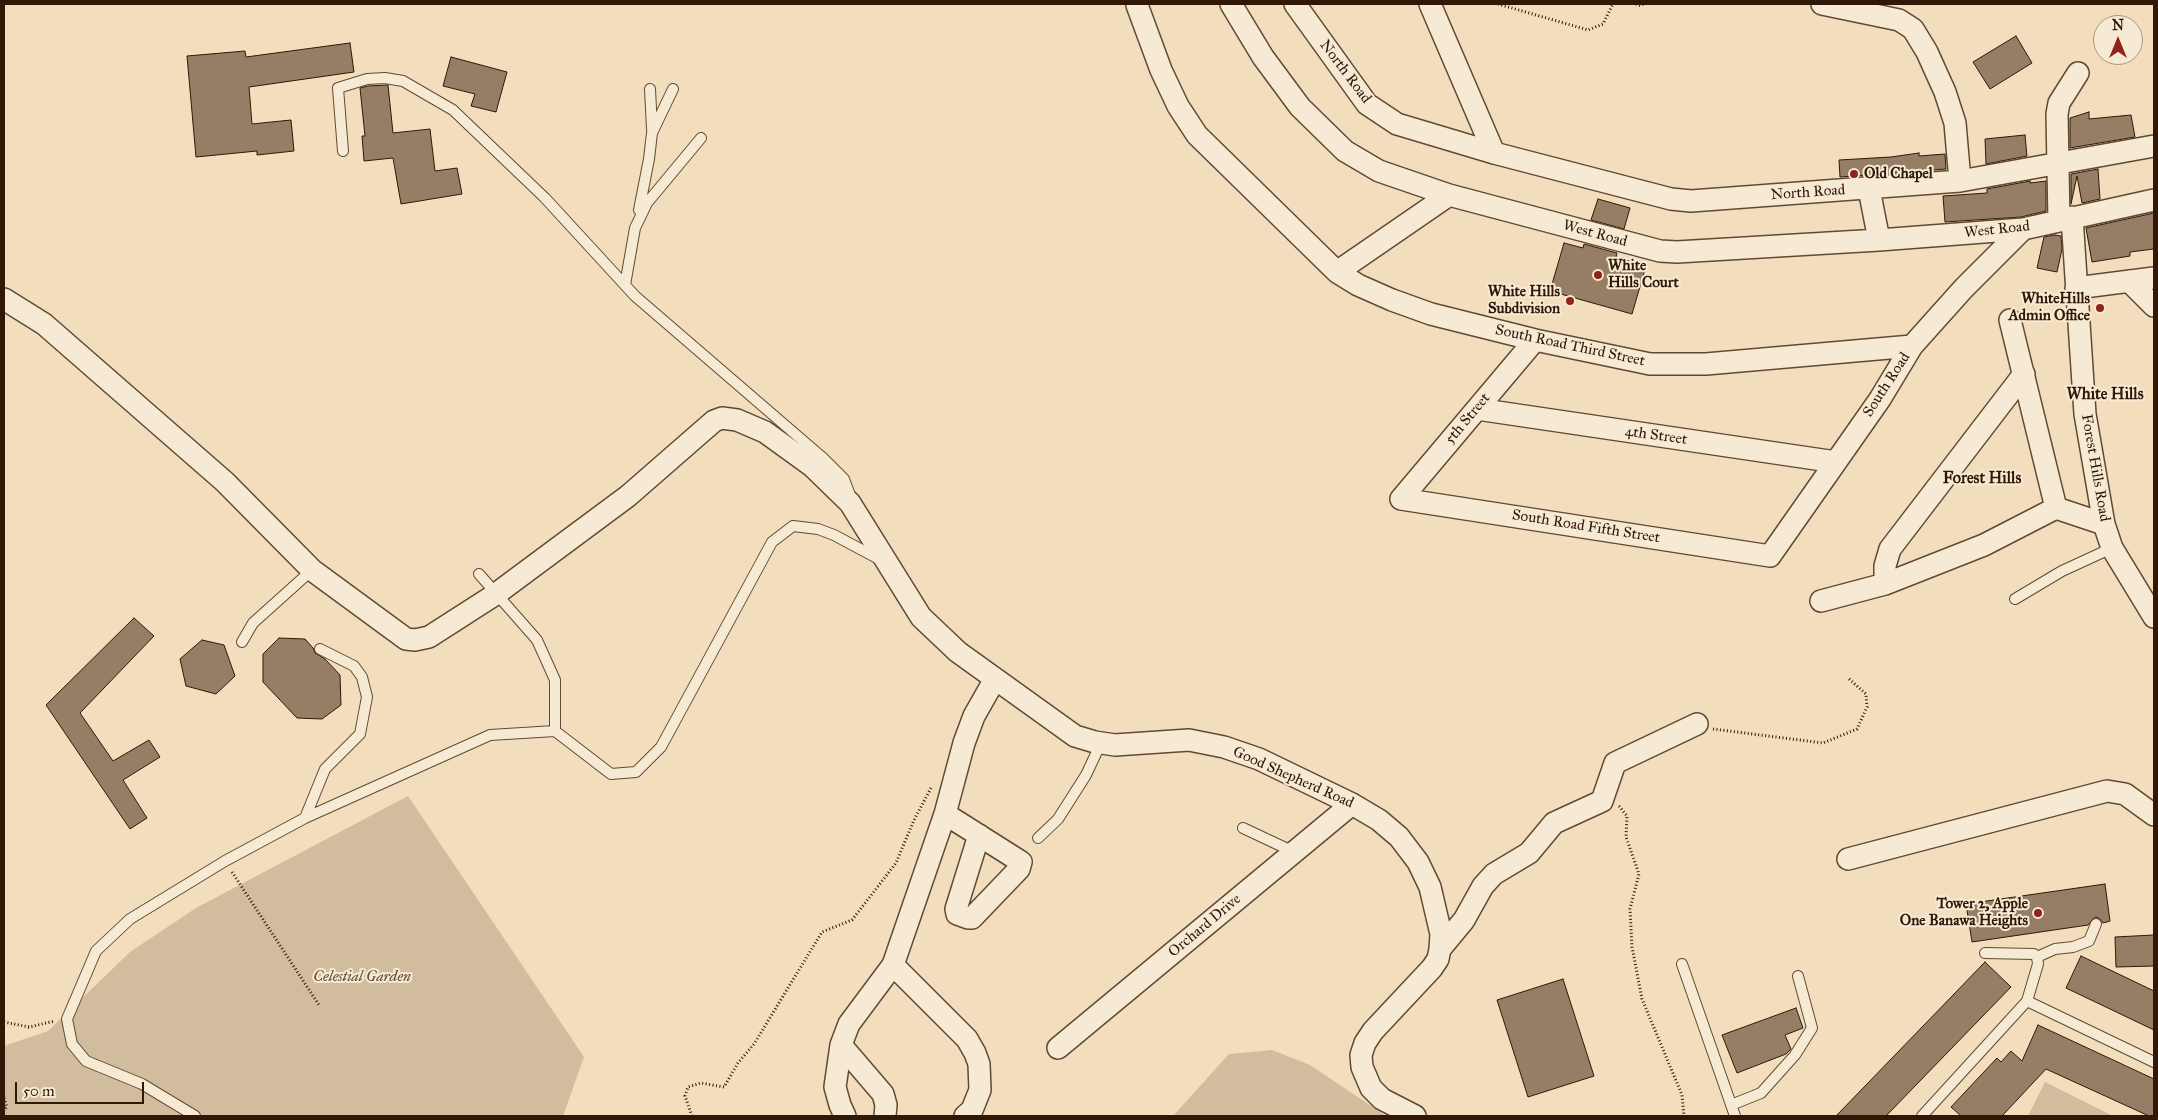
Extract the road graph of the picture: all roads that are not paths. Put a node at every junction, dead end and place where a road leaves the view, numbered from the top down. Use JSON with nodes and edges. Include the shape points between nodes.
{"nodes":[{"id":1,"x":1134,"y":4,"type":"edge"},
{"id":2,"x":1231,"y":4,"type":"edge"},
{"id":3,"x":1295,"y":4,"type":"edge"},
{"id":4,"x":1430,"y":4,"type":"edge"},
{"id":5,"x":1822,"y":4,"type":"edge"},
{"id":6,"x":2078,"y":73,"type":"dead end"},
{"id":7,"x":650,"y":89,"type":"dead end"},
{"id":8,"x":673,"y":89,"type":"dead end"},
{"id":9,"x":652,"y":133,"type":"junction"},
{"id":10,"x":701,"y":138,"type":"dead end"},
{"id":11,"x":2154,"y":146,"type":"edge"},
{"id":12,"x":343,"y":151,"type":"dead end"},
{"id":13,"x":1494,"y":153,"type":"junction"},
{"id":14,"x":2058,"y":164,"type":"junction"},
{"id":15,"x":1960,"y":182,"type":"junction"},
{"id":16,"x":1869,"y":189,"type":"junction"},
{"id":17,"x":1449,"y":195,"type":"junction"},
{"id":18,"x":2154,"y":200,"type":"edge"},
{"id":19,"x":2065,"y":219,"type":"junction"},
{"id":20,"x":635,"y":228,"type":"junction"},
{"id":21,"x":2023,"y":229,"type":"junction"},
{"id":22,"x":1879,"y":240,"type":"junction"},
{"id":23,"x":1337,"y":272,"type":"junction"},
{"id":24,"x":2154,"y":278,"type":"edge"},
{"id":25,"x":2129,"y":281,"type":"junction"},
{"id":26,"x":625,"y":285,"type":"junction"},
{"id":27,"x":2076,"y":288,"type":"junction"},
{"id":28,"x":4,"y":299,"type":"edge"},
{"id":29,"x":2154,"y":306,"type":"edge"},
{"id":30,"x":2010,"y":320,"type":"dead end"},
{"id":31,"x":1535,"y":340,"type":"junction"},
{"id":32,"x":1912,"y":346,"type":"junction"},
{"id":33,"x":2024,"y":374,"type":"junction"},
{"id":34,"x":1477,"y":409,"type":"junction"},
{"id":35,"x":1836,"y":462,"type":"junction"},
{"id":36,"x":1401,"y":499,"type":"joint"},
{"id":37,"x":850,"y":503,"type":"junction"},
{"id":38,"x":2056,"y":508,"type":"junction"},
{"id":39,"x":2104,"y":524,"type":"junction"},
{"id":40,"x":2112,"y":548,"type":"junction"},
{"id":41,"x":1770,"y":556,"type":"joint"},
{"id":42,"x":886,"y":563,"type":"junction"},
{"id":43,"x":312,"y":570,"type":"junction"},
{"id":44,"x":479,"y":574,"type":"dead end"},
{"id":45,"x":1885,"y":584,"type":"junction"},
{"id":46,"x":496,"y":594,"type":"junction"},
{"id":47,"x":2015,"y":599,"type":"dead end"},
{"id":48,"x":1821,"y":601,"type":"dead end"},
{"id":49,"x":2151,"y":604,"type":"edge"},
{"id":50,"x":242,"y":642,"type":"dead end"},
{"id":51,"x":320,"y":649,"type":"dead end"},
{"id":52,"x":995,"y":679,"type":"junction"},
{"id":53,"x":1697,"y":724,"type":"road end"},
{"id":54,"x":556,"y":730,"type":"junction"},
{"id":55,"x":1101,"y":743,"type":"junction"},
{"id":56,"x":1352,"y":804,"type":"junction"},
{"id":57,"x":944,"y":814,"type":"junction"},
{"id":58,"x":2154,"y":815,"type":"edge"},
{"id":59,"x":305,"y":818,"type":"junction"},
{"id":60,"x":1243,"y":828,"type":"dead end"},
{"id":61,"x":979,"y":835,"type":"dead end"},
{"id":62,"x":1038,"y":838,"type":"dead end"},
{"id":63,"x":1294,"y":852,"type":"junction"},
{"id":64,"x":1848,"y":859,"type":"dead end"},
{"id":65,"x":2096,"y":924,"type":"dead end"},
{"id":66,"x":1440,"y":949,"type":"junction"},
{"id":67,"x":1985,"y":953,"type":"dead end"},
{"id":68,"x":2037,"y":957,"type":"junction"},
{"id":69,"x":1682,"y":964,"type":"dead end"},
{"id":70,"x":893,"y":965,"type":"junction"},
{"id":71,"x":1798,"y":976,"type":"dead end"},
{"id":72,"x":2027,"y":1001,"type":"junction"},
{"id":73,"x":841,"y":1046,"type":"junction"},
{"id":74,"x":1058,"y":1048,"type":"dead end"},
{"id":75,"x":2154,"y":1062,"type":"edge"},
{"id":76,"x":1731,"y":1105,"type":"junction"},
{"id":77,"x":195,"y":1116,"type":"edge"},
{"id":78,"x":845,"y":1116,"type":"edge"},
{"id":79,"x":885,"y":1116,"type":"edge"},
{"id":80,"x":965,"y":1116,"type":"edge"},
{"id":81,"x":1415,"y":1116,"type":"edge"},
{"id":82,"x":1734,"y":1116,"type":"edge"},
{"id":83,"x":1922,"y":1116,"type":"edge"}],
"edges":[{"from":1,"to":23,"type":"street","name":"South Road Third Street","via":[[1178,106],[1197,135]]},
{"from":2,"to":17,"type":"street","name":"West Road","via":[[1263,57],[1300,107],[1345,151],[1379,171]]},
{"from":3,"to":13,"type":"street","name":"North Road","via":[[1367,104],[1378,114],[1397,124]]},
{"from":4,"to":13,"type":"street"},
{"from":5,"to":15,"type":"street","via":[[1899,20],[1913,29],[1945,92],[1952,115]]},
{"from":6,"to":14,"type":"street","name":"Forest Hills Road","via":[[2059,103],[2056,114]]},
{"from":7,"to":9,"type":"lane"},
{"from":8,"to":9,"type":"lane"},
{"from":9,"to":20,"type":"lane"},
{"from":10,"to":20,"type":"lane","via":[[647,203]]},
{"from":11,"to":14,"type":"street","name":"North Road"},
{"from":12,"to":26,"type":"lane","via":[[338,88],[367,79],[403,81],[453,110],[545,198]]},
{"from":13,"to":16,"type":"street","name":"North Road","via":[[1671,199],[1691,201]]},
{"from":14,"to":15,"type":"street","name":"North Road"},
{"from":14,"to":19,"type":"street","name":"Forest Hills Road"},
{"from":15,"to":16,"type":"street","name":"North Road"},
{"from":16,"to":22,"type":"street"},
{"from":17,"to":22,"type":"street","name":"West Road","via":[[1660,251]]},
{"from":17,"to":23,"type":"street"},
{"from":18,"to":19,"type":"street","name":"West Road"},
{"from":19,"to":21,"type":"street","name":"West Road"},
{"from":19,"to":27,"type":"street","name":"Forest Hills Road"},
{"from":20,"to":26,"type":"lane"},
{"from":21,"to":22,"type":"street","name":"West Road"},
{"from":21,"to":32,"type":"street","name":"South Road"},
{"from":23,"to":31,"type":"street","name":"South Road Third Street","via":[[1392,300],[1431,314]]},
{"from":24,"to":25,"type":"street"},
{"from":25,"to":27,"type":"street"},
{"from":25,"to":29,"type":"street"},
{"from":26,"to":37,"type":"lane","via":[[824,458],[844,479]]},
{"from":27,"to":39,"type":"street","name":"Forest Hills Road","via":[[2085,414]]},
{"from":28,"to":43,"type":"street","via":[[44,324],[226,482]]},
{"from":30,"to":33,"type":"street"},
{"from":31,"to":32,"type":"street","name":"South Road Third Street","via":[[1650,364],[1706,364]]},
{"from":31,"to":34,"type":"street","name":"5th Street"},
{"from":32,"to":35,"type":"street","name":"South Road"},
{"from":33,"to":38,"type":"street"},
{"from":33,"to":45,"type":"street","via":[[1890,549],[1885,566]]},
{"from":34,"to":35,"type":"street","name":"4th Street"},
{"from":34,"to":36,"type":"street","name":"5th Street"},
{"from":35,"to":41,"type":"street","name":"South Road"},
{"from":36,"to":41,"type":"street","name":"South Road Fifth Street"},
{"from":37,"to":42,"type":"street","name":"Good Shepherd Road"},
{"from":37,"to":46,"type":"street","name":"Good Shepherd Road","via":[[812,466],[765,432],[737,420],[722,418],[714,421],[628,496]]},
{"from":38,"to":39,"type":"street"},
{"from":38,"to":45,"type":"street","via":[[1984,545]]},
{"from":39,"to":40,"type":"street","name":"Forest Hills Road"},
{"from":40,"to":47,"type":"lane"},
{"from":40,"to":49,"type":"street","name":"Forest Hills Road"},
{"from":42,"to":52,"type":"street","name":"Good Shepherd Road","via":[[921,618],[958,652]]},
{"from":42,"to":54,"type":"lane","via":[[834,535],[793,526],[772,542],[661,746],[636,772],[611,774]]},
{"from":43,"to":46,"type":"street","via":[[406,639],[428,637]]},
{"from":43,"to":50,"type":"lane","via":[[253,624]]},
{"from":44,"to":46,"type":"lane"},
{"from":45,"to":48,"type":"street"},
{"from":46,"to":54,"type":"lane","via":[[537,640],[555,680]]},
{"from":51,"to":59,"type":"lane","via":[[354,666],[362,677],[367,696],[360,734],[325,769]]},
{"from":52,"to":55,"type":"street","name":"Good Shepherd Road","via":[[1075,736]]},
{"from":52,"to":57,"type":"street","via":[[971,725]]},
{"from":53,"to":66,"type":"street","via":[[1615,763],[1602,801],[1554,823],[1530,853],[1494,874],[1483,886],[1464,920]]},
{"from":54,"to":59,"type":"lane","via":[[490,735]]},
{"from":55,"to":56,"type":"street","name":"Good Shepherd Road","via":[[1189,740],[1224,747],[1259,759]]},
{"from":55,"to":62,"type":"lane","via":[[1086,775],[1058,819]]},
{"from":56,"to":63,"type":"street","name":"Orchard Drive"},
{"from":56,"to":66,"type":"street","name":"Good Shepherd Road","via":[[1399,837],[1418,862],[1437,912]]},
{"from":57,"to":61,"type":"street"},
{"from":57,"to":70,"type":"street"},
{"from":58,"to":64,"type":"street","via":[[2125,794],[2107,791]]},
{"from":59,"to":77,"type":"lane","via":[[225,861],[130,919],[96,951],[67,1019],[72,1044],[86,1061],[142,1084]]},
{"from":60,"to":63,"type":"lane"},
{"from":63,"to":74,"type":"street","name":"Orchard Drive"},
{"from":65,"to":68,"type":"lane","via":[[2089,941],[2054,949]]},
{"from":66,"to":81,"type":"street","name":"Good Shepherd Road","via":[[1432,968],[1373,1032],[1361,1055],[1362,1067],[1371,1088],[1382,1099]]},
{"from":67,"to":68,"type":"lane","via":[[2034,954]]},
{"from":68,"to":72,"type":"lane","via":[[2038,964]]},
{"from":69,"to":76,"type":"lane"},
{"from":70,"to":73,"type":"street","via":[[849,1024]]},
{"from":70,"to":80,"type":"street","via":[[966,1039],[975,1053],[980,1090],[972,1110]]},
{"from":71,"to":76,"type":"lane","via":[[1812,1028],[1795,1056],[1761,1093]]},
{"from":72,"to":75,"type":"lane"},
{"from":72,"to":83,"type":"lane"},
{"from":73,"to":78,"type":"street","via":[[835,1087]]},
{"from":73,"to":79,"type":"street","via":[[883,1094]]},
{"from":76,"to":82,"type":"lane"}]}
